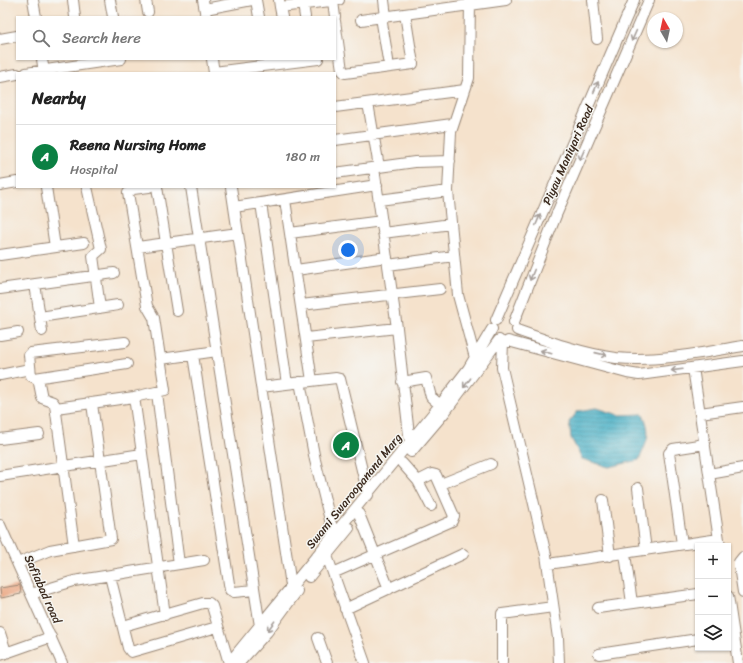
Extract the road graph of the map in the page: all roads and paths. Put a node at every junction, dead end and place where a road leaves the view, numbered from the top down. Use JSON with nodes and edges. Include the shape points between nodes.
{"nodes":[{"id":1,"x":33,"y":0,"type":"edge"},
{"id":2,"x":73,"y":0,"type":"edge"},
{"id":3,"x":110,"y":0,"type":"edge"},
{"id":4,"x":146,"y":0,"type":"edge"},
{"id":5,"x":252,"y":0,"type":"edge"},
{"id":6,"x":256,"y":0,"type":"edge"},
{"id":7,"x":384,"y":0,"type":"edge"},
{"id":8,"x":427,"y":0,"type":"edge"},
{"id":9,"x":506,"y":0,"type":"edge"},
{"id":10,"x":593,"y":0,"type":"edge"},
{"id":11,"x":634,"y":0,"type":"edge"},
{"id":12,"x":650,"y":0,"type":"edge"},
{"id":13,"x":336,"y":1,"type":"edge"},
{"id":14,"x":471,"y":2,"type":"edge"},
{"id":15,"x":303,"y":4,"type":"junction"},
{"id":16,"x":280,"y":8,"type":"edge"},
{"id":17,"x":205,"y":9,"type":"edge"},
{"id":18,"x":428,"y":11,"type":"junction"},
{"id":19,"x":148,"y":12,"type":"dead end"},
{"id":20,"x":405,"y":14,"type":"junction"},
{"id":21,"x":36,"y":16,"type":"edge"},
{"id":22,"x":75,"y":16,"type":"edge"},
{"id":23,"x":113,"y":16,"type":"edge"},
{"id":24,"x":258,"y":16,"type":"edge"},
{"id":25,"x":305,"y":16,"type":"edge"},
{"id":26,"x":334,"y":16,"type":"edge"},
{"id":27,"x":384,"y":17,"type":"junction"},
{"id":28,"x":361,"y":20,"type":"dead end"},
{"id":29,"x":16,"y":36,"type":"edge"},
{"id":30,"x":0,"y":39,"type":"edge"},
{"id":31,"x":336,"y":39,"type":"edge"},
{"id":32,"x":597,"y":40,"type":"dead end"},
{"id":33,"x":337,"y":57,"type":"edge"},
{"id":34,"x":42,"y":60,"type":"edge"},
{"id":35,"x":108,"y":60,"type":"edge"},
{"id":36,"x":212,"y":60,"type":"edge"},
{"id":37,"x":301,"y":60,"type":"edge"},
{"id":38,"x":388,"y":60,"type":"dead end"},
{"id":39,"x":288,"y":61,"type":"edge"},
{"id":40,"x":83,"y":62,"type":"edge"},
{"id":41,"x":266,"y":62,"type":"edge"},
{"id":42,"x":44,"y":72,"type":"edge"},
{"id":43,"x":214,"y":72,"type":"edge"},
{"id":44,"x":219,"y":72,"type":"edge"},
{"id":45,"x":16,"y":74,"type":"edge"},
{"id":46,"x":0,"y":77,"type":"edge"},
{"id":47,"x":465,"y":90,"type":"junction"},
{"id":48,"x":368,"y":103,"type":"junction"},
{"id":49,"x":336,"y":107,"type":"edge"},
{"id":50,"x":452,"y":124,"type":"junction"},
{"id":51,"x":373,"y":135,"type":"junction"},
{"id":52,"x":336,"y":140,"type":"edge"},
{"id":53,"x":450,"y":162,"type":"junction"},
{"id":54,"x":376,"y":168,"type":"junction"},
{"id":55,"x":336,"y":173,"type":"edge"},
{"id":56,"x":16,"y":182,"type":"edge"},
{"id":57,"x":0,"y":185,"type":"edge"},
{"id":58,"x":377,"y":185,"type":"junction"},
{"id":59,"x":46,"y":188,"type":"edge"},
{"id":60,"x":87,"y":188,"type":"edge"},
{"id":61,"x":142,"y":188,"type":"edge"},
{"id":62,"x":157,"y":188,"type":"edge"},
{"id":63,"x":191,"y":188,"type":"edge"},
{"id":64,"x":231,"y":188,"type":"edge"},
{"id":65,"x":448,"y":191,"type":"junction"},
{"id":66,"x":311,"y":192,"type":"edge"},
{"id":67,"x":285,"y":200,"type":"junction"},
{"id":68,"x":379,"y":200,"type":"junction"},
{"id":69,"x":261,"y":203,"type":"junction"},
{"id":70,"x":234,"y":207,"type":"junction"},
{"id":71,"x":382,"y":221,"type":"junction"},
{"id":72,"x":451,"y":224,"type":"junction"},
{"id":73,"x":238,"y":233,"type":"junction"},
{"id":74,"x":290,"y":233,"type":"junction"},
{"id":75,"x":384,"y":233,"type":"junction"},
{"id":76,"x":199,"y":239,"type":"junction"},
{"id":77,"x":84,"y":243,"type":"dead end"},
{"id":78,"x":165,"y":244,"type":"junction"},
{"id":79,"x":55,"y":247,"type":"junction"},
{"id":80,"x":138,"y":247,"type":"junction"},
{"id":81,"x":0,"y":255,"type":"edge"},
{"id":82,"x":454,"y":256,"type":"junction"},
{"id":83,"x":387,"y":261,"type":"junction"},
{"id":84,"x":296,"y":270,"type":"junction"},
{"id":85,"x":114,"y":273,"type":"dead end"},
{"id":86,"x":95,"y":275,"type":"junction"},
{"id":87,"x":35,"y":284,"type":"junction"},
{"id":88,"x":0,"y":289,"type":"edge"},
{"id":89,"x":440,"y":289,"type":"dead end"},
{"id":90,"x":392,"y":295,"type":"junction"},
{"id":91,"x":118,"y":306,"type":"dead end"},
{"id":92,"x":301,"y":306,"type":"junction"},
{"id":93,"x":100,"y":308,"type":"junction"},
{"id":94,"x":177,"y":311,"type":"dead end"},
{"id":95,"x":40,"y":317,"type":"junction"},
{"id":96,"x":494,"y":324,"type":"junction"},
{"id":97,"x":515,"y":326,"type":"junction"},
{"id":98,"x":397,"y":328,"type":"junction"},
{"id":99,"x":42,"y":331,"type":"dead end"},
{"id":100,"x":18,"y":332,"type":"dead end"},
{"id":101,"x":0,"y":335,"type":"edge"},
{"id":102,"x":306,"y":338,"type":"junction"},
{"id":103,"x":503,"y":341,"type":"junction"},
{"id":104,"x":125,"y":342,"type":"dead end"},
{"id":105,"x":743,"y":346,"type":"edge"},
{"id":106,"x":217,"y":351,"type":"junction"},
{"id":107,"x":193,"y":355,"type":"junction"},
{"id":108,"x":475,"y":358,"type":"junction"},
{"id":109,"x":161,"y":359,"type":"junction"},
{"id":110,"x":743,"y":361,"type":"edge"},
{"id":111,"x":127,"y":364,"type":"dead end"},
{"id":112,"x":693,"y":368,"type":"junction"},
{"id":113,"x":30,"y":369,"type":"junction"},
{"id":114,"x":0,"y":375,"type":"edge"},
{"id":115,"x":38,"y":378,"type":"junction"},
{"id":116,"x":312,"y":381,"type":"junction"},
{"id":117,"x":300,"y":382,"type":"junction"},
{"id":118,"x":402,"y":382,"type":"junction"},
{"id":119,"x":286,"y":384,"type":"junction"},
{"id":120,"x":261,"y":387,"type":"junction"},
{"id":121,"x":157,"y":393,"type":"junction"},
{"id":122,"x":134,"y":397,"type":"junction"},
{"id":123,"x":92,"y":404,"type":"junction"},
{"id":124,"x":440,"y":405,"type":"junction"},
{"id":125,"x":743,"y":406,"type":"edge"},
{"id":126,"x":56,"y":408,"type":"junction"},
{"id":127,"x":700,"y":413,"type":"junction"},
{"id":128,"x":39,"y":434,"type":"dead end"},
{"id":129,"x":0,"y":440,"type":"edge"},
{"id":130,"x":410,"y":444,"type":"junction"},
{"id":131,"x":705,"y":444,"type":"junction"},
{"id":132,"x":142,"y":454,"type":"junction"},
{"id":133,"x":101,"y":461,"type":"junction"},
{"id":134,"x":402,"y":463,"type":"junction"},
{"id":135,"x":491,"y":464,"type":"dead end"},
{"id":136,"x":64,"y":466,"type":"junction"},
{"id":137,"x":743,"y":468,"type":"edge"},
{"id":138,"x":709,"y":474,"type":"junction"},
{"id":139,"x":0,"y":476,"type":"edge"},
{"id":140,"x":418,"y":481,"type":"junction"},
{"id":141,"x":441,"y":484,"type":"junction"},
{"id":142,"x":638,"y":488,"type":"dead end"},
{"id":143,"x":368,"y":495,"type":"junction"},
{"id":144,"x":603,"y":500,"type":"dead end"},
{"id":145,"x":431,"y":506,"type":"dead end"},
{"id":146,"x":359,"y":514,"type":"junction"},
{"id":147,"x":0,"y":525,"type":"edge"},
{"id":148,"x":334,"y":536,"type":"junction"},
{"id":149,"x":3,"y":538,"type":"edge"},
{"id":150,"x":720,"y":542,"type":"edge"},
{"id":151,"x":682,"y":544,"type":"junction"},
{"id":152,"x":74,"y":546,"type":"junction"},
{"id":153,"x":646,"y":550,"type":"junction"},
{"id":154,"x":376,"y":554,"type":"junction"},
{"id":155,"x":463,"y":554,"type":"dead end"},
{"id":156,"x":625,"y":554,"type":"junction"},
{"id":157,"x":327,"y":556,"type":"junction"},
{"id":158,"x":610,"y":556,"type":"junction"},
{"id":159,"x":743,"y":557,"type":"edge"},
{"id":160,"x":204,"y":560,"type":"dead end"},
{"id":161,"x":18,"y":563,"type":"junction"},
{"id":162,"x":179,"y":564,"type":"junction"},
{"id":163,"x":548,"y":564,"type":"junction"},
{"id":164,"x":157,"y":568,"type":"junction"},
{"id":165,"x":333,"y":573,"type":"junction"},
{"id":166,"x":110,"y":576,"type":"junction"},
{"id":167,"x":389,"y":589,"type":"junction"},
{"id":168,"x":254,"y":590,"type":"junction"},
{"id":169,"x":292,"y":592,"type":"junction"},
{"id":170,"x":743,"y":592,"type":"edge"},
{"id":171,"x":32,"y":594,"type":"junction"},
{"id":172,"x":695,"y":594,"type":"edge"},
{"id":173,"x":632,"y":603,"type":"junction"},
{"id":174,"x":553,"y":607,"type":"junction"},
{"id":175,"x":598,"y":608,"type":"dead end"},
{"id":176,"x":345,"y":609,"type":"junction"},
{"id":177,"x":165,"y":615,"type":"junction"},
{"id":178,"x":123,"y":626,"type":"junction"},
{"id":179,"x":260,"y":626,"type":"junction"},
{"id":180,"x":217,"y":627,"type":"junction"},
{"id":181,"x":0,"y":633,"type":"edge"},
{"id":182,"x":731,"y":634,"type":"edge"},
{"id":183,"x":51,"y":637,"type":"junction"},
{"id":184,"x":318,"y":638,"type":"dead end"},
{"id":185,"x":695,"y":639,"type":"edge"},
{"id":186,"x":599,"y":654,"type":"dead end"},
{"id":187,"x":2,"y":655,"type":"edge"},
{"id":188,"x":2,"y":663,"type":"edge"},
{"id":189,"x":62,"y":663,"type":"edge"},
{"id":190,"x":229,"y":663,"type":"edge"},
{"id":191,"x":239,"y":663,"type":"edge"},
{"id":192,"x":328,"y":663,"type":"edge"},
{"id":193,"x":365,"y":663,"type":"edge"},
{"id":194,"x":502,"y":663,"type":"edge"},
{"id":195,"x":559,"y":663,"type":"edge"},
{"id":196,"x":738,"y":663,"type":"edge"}],
"edges":[{"from":1,"to":21,"type":"street"},
{"from":2,"to":22,"type":"street"},
{"from":3,"to":23,"type":"street"},
{"from":4,"to":19,"type":"street"},
{"from":5,"to":17,"type":"street"},
{"from":6,"to":24,"type":"street"},
{"from":7,"to":27,"type":"street"},
{"from":8,"to":18,"type":"street"},
{"from":9,"to":14,"type":"street"},
{"from":10,"to":32,"type":"street"},
{"from":96,"to":11,"type":"street","name":"Piyau Maniyari Road","one_way":true},
{"from":12,"to":97,"type":"street","name":"Piyau Maniyari Road","one_way":true,"via":[[557,213]]},
{"from":13,"to":15,"type":"street"},
{"from":13,"to":26,"type":"street"},
{"from":14,"to":18,"type":"street"},
{"from":14,"to":47,"type":"street","via":[[469,78]]},
{"from":15,"to":16,"type":"street"},
{"from":15,"to":25,"type":"street"},
{"from":18,"to":20,"type":"street"},
{"from":20,"to":27,"type":"street"},
{"from":20,"to":33,"type":"street","via":[[413,61],[411,65],[345,73]]},
{"from":27,"to":28,"type":"street"},
{"from":27,"to":38,"type":"street"},
{"from":29,"to":30,"type":"street"},
{"from":31,"to":33,"type":"street"},
{"from":34,"to":42,"type":"street"},
{"from":35,"to":40,"type":"street"},
{"from":36,"to":43,"type":"street"},
{"from":37,"to":39,"type":"street"},
{"from":39,"to":41,"type":"street"},
{"from":40,"to":42,"type":"street"},
{"from":41,"to":44,"type":"street"},
{"from":45,"to":46,"type":"street"},
{"from":47,"to":48,"type":"street"},
{"from":47,"to":50,"type":"street"},
{"from":48,"to":49,"type":"street"},
{"from":48,"to":51,"type":"street"},
{"from":50,"to":51,"type":"street"},
{"from":50,"to":53,"type":"street"},
{"from":51,"to":52,"type":"street"},
{"from":51,"to":54,"type":"street"},
{"from":53,"to":54,"type":"street","via":[[415,162]]},
{"from":53,"to":65,"type":"street"},
{"from":54,"to":55,"type":"street"},
{"from":54,"to":58,"type":"street"},
{"from":56,"to":57,"type":"street"},
{"from":58,"to":66,"type":"street"},
{"from":58,"to":68,"type":"street"},
{"from":59,"to":79,"type":"street"},
{"from":60,"to":86,"type":"street","via":[[101,249],[93,256]]},
{"from":61,"to":80,"type":"street","via":[[128,193]]},
{"from":62,"to":78,"type":"street"},
{"from":63,"to":76,"type":"street"},
{"from":64,"to":70,"type":"street"},
{"from":65,"to":68,"type":"street"},
{"from":65,"to":72,"type":"street"},
{"from":66,"to":67,"type":"street"},
{"from":67,"to":69,"type":"street"},
{"from":67,"to":74,"type":"street"},
{"from":68,"to":71,"type":"street"},
{"from":69,"to":70,"type":"street"},
{"from":69,"to":119,"type":"street"},
{"from":70,"to":73,"type":"street"},
{"from":71,"to":74,"type":"street"},
{"from":71,"to":75,"type":"street"},
{"from":72,"to":75,"type":"street"},
{"from":72,"to":82,"type":"street"},
{"from":73,"to":76,"type":"street"},
{"from":73,"to":120,"type":"street"},
{"from":74,"to":84,"type":"street"},
{"from":75,"to":83,"type":"street"},
{"from":76,"to":78,"type":"street"},
{"from":76,"to":106,"type":"street"},
{"from":77,"to":79,"type":"street"},
{"from":78,"to":80,"type":"street"},
{"from":78,"to":94,"type":"street"},
{"from":79,"to":81,"type":"street"},
{"from":80,"to":109,"type":"street","via":[[147,306],[154,318]]},
{"from":82,"to":83,"type":"street"},
{"from":82,"to":108,"type":"street","via":[[460,306]]},
{"from":83,"to":84,"type":"street"},
{"from":83,"to":90,"type":"street"},
{"from":84,"to":92,"type":"street"},
{"from":85,"to":86,"type":"street"},
{"from":86,"to":87,"type":"street"},
{"from":86,"to":93,"type":"street"},
{"from":87,"to":88,"type":"street"},
{"from":87,"to":95,"type":"street"},
{"from":89,"to":90,"type":"street"},
{"from":90,"to":92,"type":"street"},
{"from":90,"to":98,"type":"street"},
{"from":91,"to":93,"type":"street"},
{"from":92,"to":102,"type":"street"},
{"from":93,"to":95,"type":"street"},
{"from":95,"to":99,"type":"street"},
{"from":96,"to":97,"type":"street","via":[[505,317]]},
{"from":96,"to":103,"type":"street","via":[[493,333]]},
{"from":96,"to":108,"type":"street","name":"Swami Swaroopanand Marg"},
{"from":97,"to":103,"type":"street","via":[[515,335]]},
{"from":97,"to":105,"type":"street","one_way":true,"via":[[563,346],[633,359],[686,355]]},
{"from":98,"to":102,"type":"street"},
{"from":98,"to":118,"type":"street"},
{"from":100,"to":101,"type":"street"},
{"from":102,"to":116,"type":"street"},
{"from":112,"to":103,"type":"street","one_way":true,"via":[[627,373]]},
{"from":103,"to":134,"type":"street","name":"Swami Swaroopanand Marg","one_way":true},
{"from":103,"to":163,"type":"street","via":[[502,368]]},
{"from":104,"to":113,"type":"street","via":[[31,353]]},
{"from":106,"to":107,"type":"street"},
{"from":106,"to":168,"type":"street"},
{"from":107,"to":109,"type":"street"},
{"from":107,"to":168,"type":"street","via":[[230,590]]},
{"from":108,"to":124,"type":"street","name":"Swami Swaroopanand Marg"},
{"from":109,"to":121,"type":"street","via":[[165,390]]},
{"from":110,"to":112,"type":"street"},
{"from":111,"to":115,"type":"street"},
{"from":112,"to":127,"type":"street"},
{"from":113,"to":114,"type":"street"},
{"from":113,"to":115,"type":"street","via":[[33,378]]},
{"from":115,"to":126,"type":"street","via":[[42,398],[53,402]]},
{"from":116,"to":117,"type":"street"},
{"from":116,"to":143,"type":"street","via":[[336,378],[341,381]]},
{"from":117,"to":119,"type":"street"},
{"from":117,"to":148,"type":"street","via":[[315,460]]},
{"from":118,"to":124,"type":"street","via":[[426,378],[431,397]]},
{"from":118,"to":130,"type":"street"},
{"from":119,"to":120,"type":"street"},
{"from":120,"to":169,"type":"street"},
{"from":121,"to":122,"type":"street"},
{"from":121,"to":162,"type":"street"},
{"from":122,"to":123,"type":"street"},
{"from":122,"to":132,"type":"street"},
{"from":123,"to":126,"type":"street"},
{"from":123,"to":133,"type":"street"},
{"from":124,"to":130,"type":"street","name":"Swami Swaroopanand Marg"},
{"from":125,"to":127,"type":"street"},
{"from":126,"to":136,"type":"street"},
{"from":127,"to":131,"type":"street"},
{"from":128,"to":129,"type":"street"},
{"from":130,"to":143,"type":"street","name":"Swami Swaroopanand Marg"},
{"from":131,"to":138,"type":"street"},
{"from":131,"to":151,"type":"street","via":[[673,449],[669,453]]},
{"from":132,"to":133,"type":"street"},
{"from":132,"to":164,"type":"street"},
{"from":133,"to":136,"type":"street"},
{"from":133,"to":152,"type":"street","via":[[111,539]]},
{"from":134,"to":140,"type":"street"},
{"from":134,"to":146,"type":"street","name":"Swami Swaroopanand Marg"},
{"from":135,"to":141,"type":"street"},
{"from":136,"to":139,"type":"street"},
{"from":136,"to":152,"type":"street"},
{"from":137,"to":138,"type":"street"},
{"from":138,"to":150,"type":"street"},
{"from":140,"to":141,"type":"street","via":[[434,474]]},
{"from":140,"to":145,"type":"street"},
{"from":141,"to":154,"type":"street","via":[[454,519]]},
{"from":142,"to":153,"type":"street"},
{"from":143,"to":148,"type":"street","name":"Swami Swaroopanand Marg"},
{"from":144,"to":158,"type":"street"},
{"from":146,"to":154,"type":"street"},
{"from":146,"to":157,"type":"street","name":"Swami Swaroopanand Marg"},
{"from":147,"to":149,"type":"street","name":"Safiabad road"},
{"from":148,"to":169,"type":"street","name":"Swami Swaroopanand Marg"},
{"from":149,"to":161,"type":"street","name":"Safiabad road"},
{"from":150,"to":151,"type":"street"},
{"from":151,"to":153,"type":"street"},
{"from":152,"to":161,"type":"street","via":[[45,551]]},
{"from":153,"to":156,"type":"street"},
{"from":154,"to":165,"type":"street"},
{"from":154,"to":167,"type":"street"},
{"from":155,"to":167,"type":"street"},
{"from":156,"to":158,"type":"street"},
{"from":156,"to":173,"type":"street"},
{"from":157,"to":165,"type":"street"},
{"from":157,"to":169,"type":"street","name":"Swami Swaroopanand Marg"},
{"from":158,"to":163,"type":"street"},
{"from":159,"to":170,"type":"street","via":[[739,566]]},
{"from":160,"to":162,"type":"street"},
{"from":161,"to":171,"type":"street","name":"Safiabad road"},
{"from":162,"to":164,"type":"street"},
{"from":163,"to":174,"type":"street"},
{"from":164,"to":166,"type":"street"},
{"from":164,"to":177,"type":"street"},
{"from":165,"to":176,"type":"street"},
{"from":166,"to":171,"type":"street","via":[[64,583]]},
{"from":166,"to":178,"type":"street"},
{"from":167,"to":176,"type":"street"},
{"from":168,"to":179,"type":"street"},
{"from":169,"to":179,"type":"street","name":"Swami Swaroopanand Marg"},
{"from":169,"to":191,"type":"street","name":"Swami Swaroopanand Marg","one_way":true,"via":[[267,632]]},
{"from":171,"to":183,"type":"street","name":"Safiabad road"},
{"from":172,"to":173,"type":"street"},
{"from":173,"to":175,"type":"street"},
{"from":174,"to":194,"type":"street","via":[[502,614]]},
{"from":174,"to":195,"type":"street"},
{"from":176,"to":193,"type":"street"},
{"from":177,"to":178,"type":"street"},
{"from":177,"to":180,"type":"street","via":[[209,603]]},
{"from":178,"to":180,"type":"street","via":[[129,651],[136,652]]},
{"from":179,"to":190,"type":"street","name":"Swami Swaroopanand Marg"},
{"from":180,"to":190,"type":"street"},
{"from":181,"to":187,"type":"street"},
{"from":182,"to":196,"type":"street"},
{"from":183,"to":187,"type":"street"},
{"from":183,"to":189,"type":"street","name":"Safiabad road"},
{"from":184,"to":192,"type":"street"},
{"from":185,"to":186,"type":"street"},
{"from":187,"to":188,"type":"street"}]}
